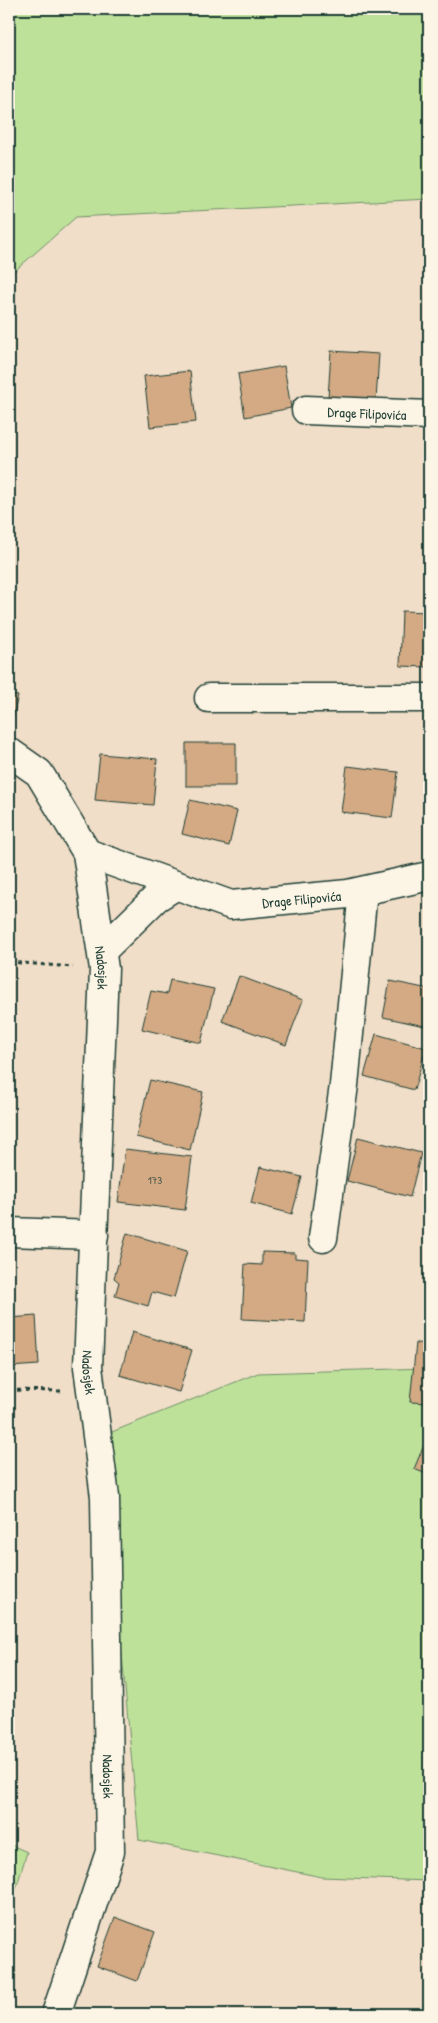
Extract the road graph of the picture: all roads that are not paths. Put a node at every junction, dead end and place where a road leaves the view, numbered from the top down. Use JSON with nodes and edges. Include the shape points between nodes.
{"nodes":[{"id":1,"x":306,"y":410,"type":"dead end"},
{"id":2,"x":429,"y":415,"type":"edge"},
{"id":3,"x":209,"y":698,"type":"dead end"},
{"id":4,"x":429,"y":698,"type":"edge"},
{"id":5,"x":9,"y":752,"type":"edge"},
{"id":6,"x":88,"y":853,"type":"junction"},
{"id":7,"x":429,"y":876,"type":"edge"},
{"id":8,"x":175,"y":886,"type":"junction"},
{"id":9,"x":363,"y":891,"type":"junction"},
{"id":10,"x":104,"y":960,"type":"junction"},
{"id":11,"x":9,"y":1232,"type":"edge"},
{"id":12,"x":94,"y":1236,"type":"junction"},
{"id":13,"x":323,"y":1238,"type":"dead end"},
{"id":14,"x":56,"y":2014,"type":"edge"}],
"edges":[{"from":1,"to":2,"type":"street","name":"Drage Filipovića"},
{"from":3,"to":4,"type":"street"},
{"from":5,"to":6,"type":"street","name":"Nadosjek","via":[[39,773]]},
{"from":6,"to":8,"type":"street","name":"Drage Filipovića"},
{"from":6,"to":10,"type":"street","name":"Nadosjek"},
{"from":7,"to":9,"type":"street","name":"Drage Filipovića"},
{"from":8,"to":9,"type":"street","name":"Drage Filipovića","via":[[230,905]]},
{"from":8,"to":10,"type":"street","via":[[156,898]]},
{"from":9,"to":13,"type":"street","via":[[344,1084]]},
{"from":10,"to":12,"type":"street","name":"Nadosjek"},
{"from":11,"to":12,"type":"street"},
{"from":12,"to":14,"type":"street","name":"Nadosjek","via":[[88,1367],[105,1497],[110,1852]]}]}
